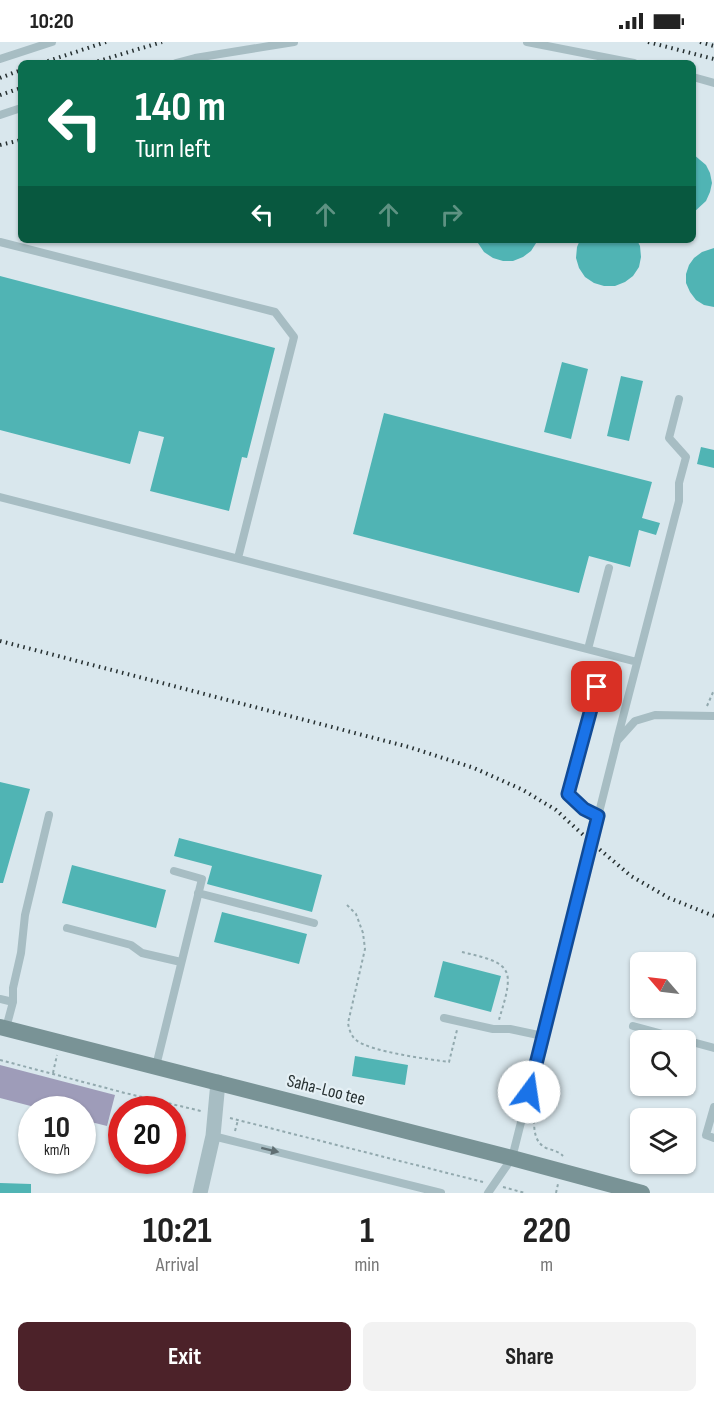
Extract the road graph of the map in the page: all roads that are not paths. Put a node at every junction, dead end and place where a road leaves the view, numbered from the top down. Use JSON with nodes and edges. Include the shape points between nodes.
{"nodes":[{"id":1,"x":52,"y":42,"type":"edge"},
{"id":2,"x":294,"y":42,"type":"edge"},
{"id":3,"x":527,"y":42,"type":"edge"},
{"id":4,"x":0,"y":59,"type":"edge"},
{"id":5,"x":187,"y":60,"type":"edge"},
{"id":6,"x":619,"y":60,"type":"edge"},
{"id":7,"x":696,"y":78,"type":"edge"},
{"id":8,"x":714,"y":83,"type":"edge"},
{"id":9,"x":18,"y":109,"type":"edge"},
{"id":10,"x":0,"y":115,"type":"edge"},
{"id":11,"x":0,"y":242,"type":"edge"},
{"id":12,"x":679,"y":399,"type":"dead end"},
{"id":13,"x":0,"y":497,"type":"edge"},
{"id":14,"x":238,"y":558,"type":"junction"},
{"id":15,"x":609,"y":568,"type":"dead end"},
{"id":16,"x":588,"y":649,"type":"junction"},
{"id":17,"x":637,"y":662,"type":"junction"},
{"id":18,"x":597,"y":687,"type":"dead end"},
{"id":19,"x":714,"y":716,"type":"edge"},
{"id":20,"x":617,"y":741,"type":"junction"},
{"id":21,"x":49,"y":815,"type":"dead end"},
{"id":22,"x":598,"y":816,"type":"junction"},
{"id":23,"x":174,"y":871,"type":"dead end"},
{"id":24,"x":198,"y":893,"type":"junction"},
{"id":25,"x":314,"y":923,"type":"dead end"},
{"id":26,"x":67,"y":928,"type":"dead end"},
{"id":27,"x":181,"y":962,"type":"junction"},
{"id":28,"x":0,"y":999,"type":"edge"},
{"id":29,"x":13,"y":1002,"type":"junction"},
{"id":30,"x":444,"y":1018,"type":"dead end"},
{"id":31,"x":633,"y":1026,"type":"dead end"},
{"id":32,"x":3,"y":1028,"type":"edge"},
{"id":33,"x":543,"y":1036,"type":"junction"},
{"id":34,"x":714,"y":1047,"type":"edge"},
{"id":35,"x":156,"y":1066,"type":"junction"},
{"id":36,"x":218,"y":1082,"type":"junction"},
{"id":37,"x":714,"y":1107,"type":"edge"},
{"id":38,"x":213,"y":1136,"type":"junction"},
{"id":39,"x":714,"y":1138,"type":"edge"},
{"id":40,"x":512,"y":1158,"type":"junction"},
{"id":41,"x":200,"y":1193,"type":"edge"},
{"id":42,"x":441,"y":1193,"type":"edge"},
{"id":43,"x":488,"y":1193,"type":"edge"},
{"id":44,"x":642,"y":1193,"type":"edge"}],
"edges":[{"from":1,"to":4,"type":"lane"},
{"from":2,"to":5,"type":"lane"},
{"from":3,"to":6,"type":"lane"},
{"from":7,"to":8,"type":"lane"},
{"from":9,"to":10,"type":"lane"},
{"from":11,"to":14,"type":"lane","via":[[275,312],[294,337]]},
{"from":12,"to":17,"type":"lane","via":[[669,438],[686,457],[679,501]]},
{"from":13,"to":14,"type":"lane"},
{"from":14,"to":16,"type":"lane"},
{"from":15,"to":16,"type":"lane"},
{"from":16,"to":17,"type":"lane"},
{"from":17,"to":20,"type":"lane"},
{"from":18,"to":22,"type":"lane","via":[[568,794]]},
{"from":19,"to":20,"type":"lane","via":[[654,715],[635,721]]},
{"from":20,"to":22,"type":"lane"},
{"from":21,"to":29,"type":"lane","via":[[24,915]]},
{"from":22,"to":33,"type":"lane"},
{"from":23,"to":24,"type":"lane","via":[[202,879]]},
{"from":24,"to":25,"type":"lane"},
{"from":24,"to":27,"type":"lane"},
{"from":26,"to":27,"type":"lane"},
{"from":27,"to":35,"type":"lane"},
{"from":28,"to":29,"type":"lane"},
{"from":29,"to":32,"type":"lane"},
{"from":30,"to":33,"type":"lane"},
{"from":31,"to":34,"type":"lane"},
{"from":32,"to":35,"type":"main road","name":"Saha-Loo tee"},
{"from":33,"to":40,"type":"lane"},
{"from":35,"to":36,"type":"main road","name":"Saha-Loo tee"},
{"from":36,"to":38,"type":"street"},
{"from":36,"to":40,"type":"main road","name":"Saha-Loo tee"},
{"from":37,"to":39,"type":"lane","via":[[706,1135]]},
{"from":38,"to":41,"type":"street"},
{"from":38,"to":42,"type":"lane","one_way":true},
{"from":40,"to":43,"type":"lane"},
{"from":40,"to":44,"type":"main road","name":"Saha-Loo tee"}]}
